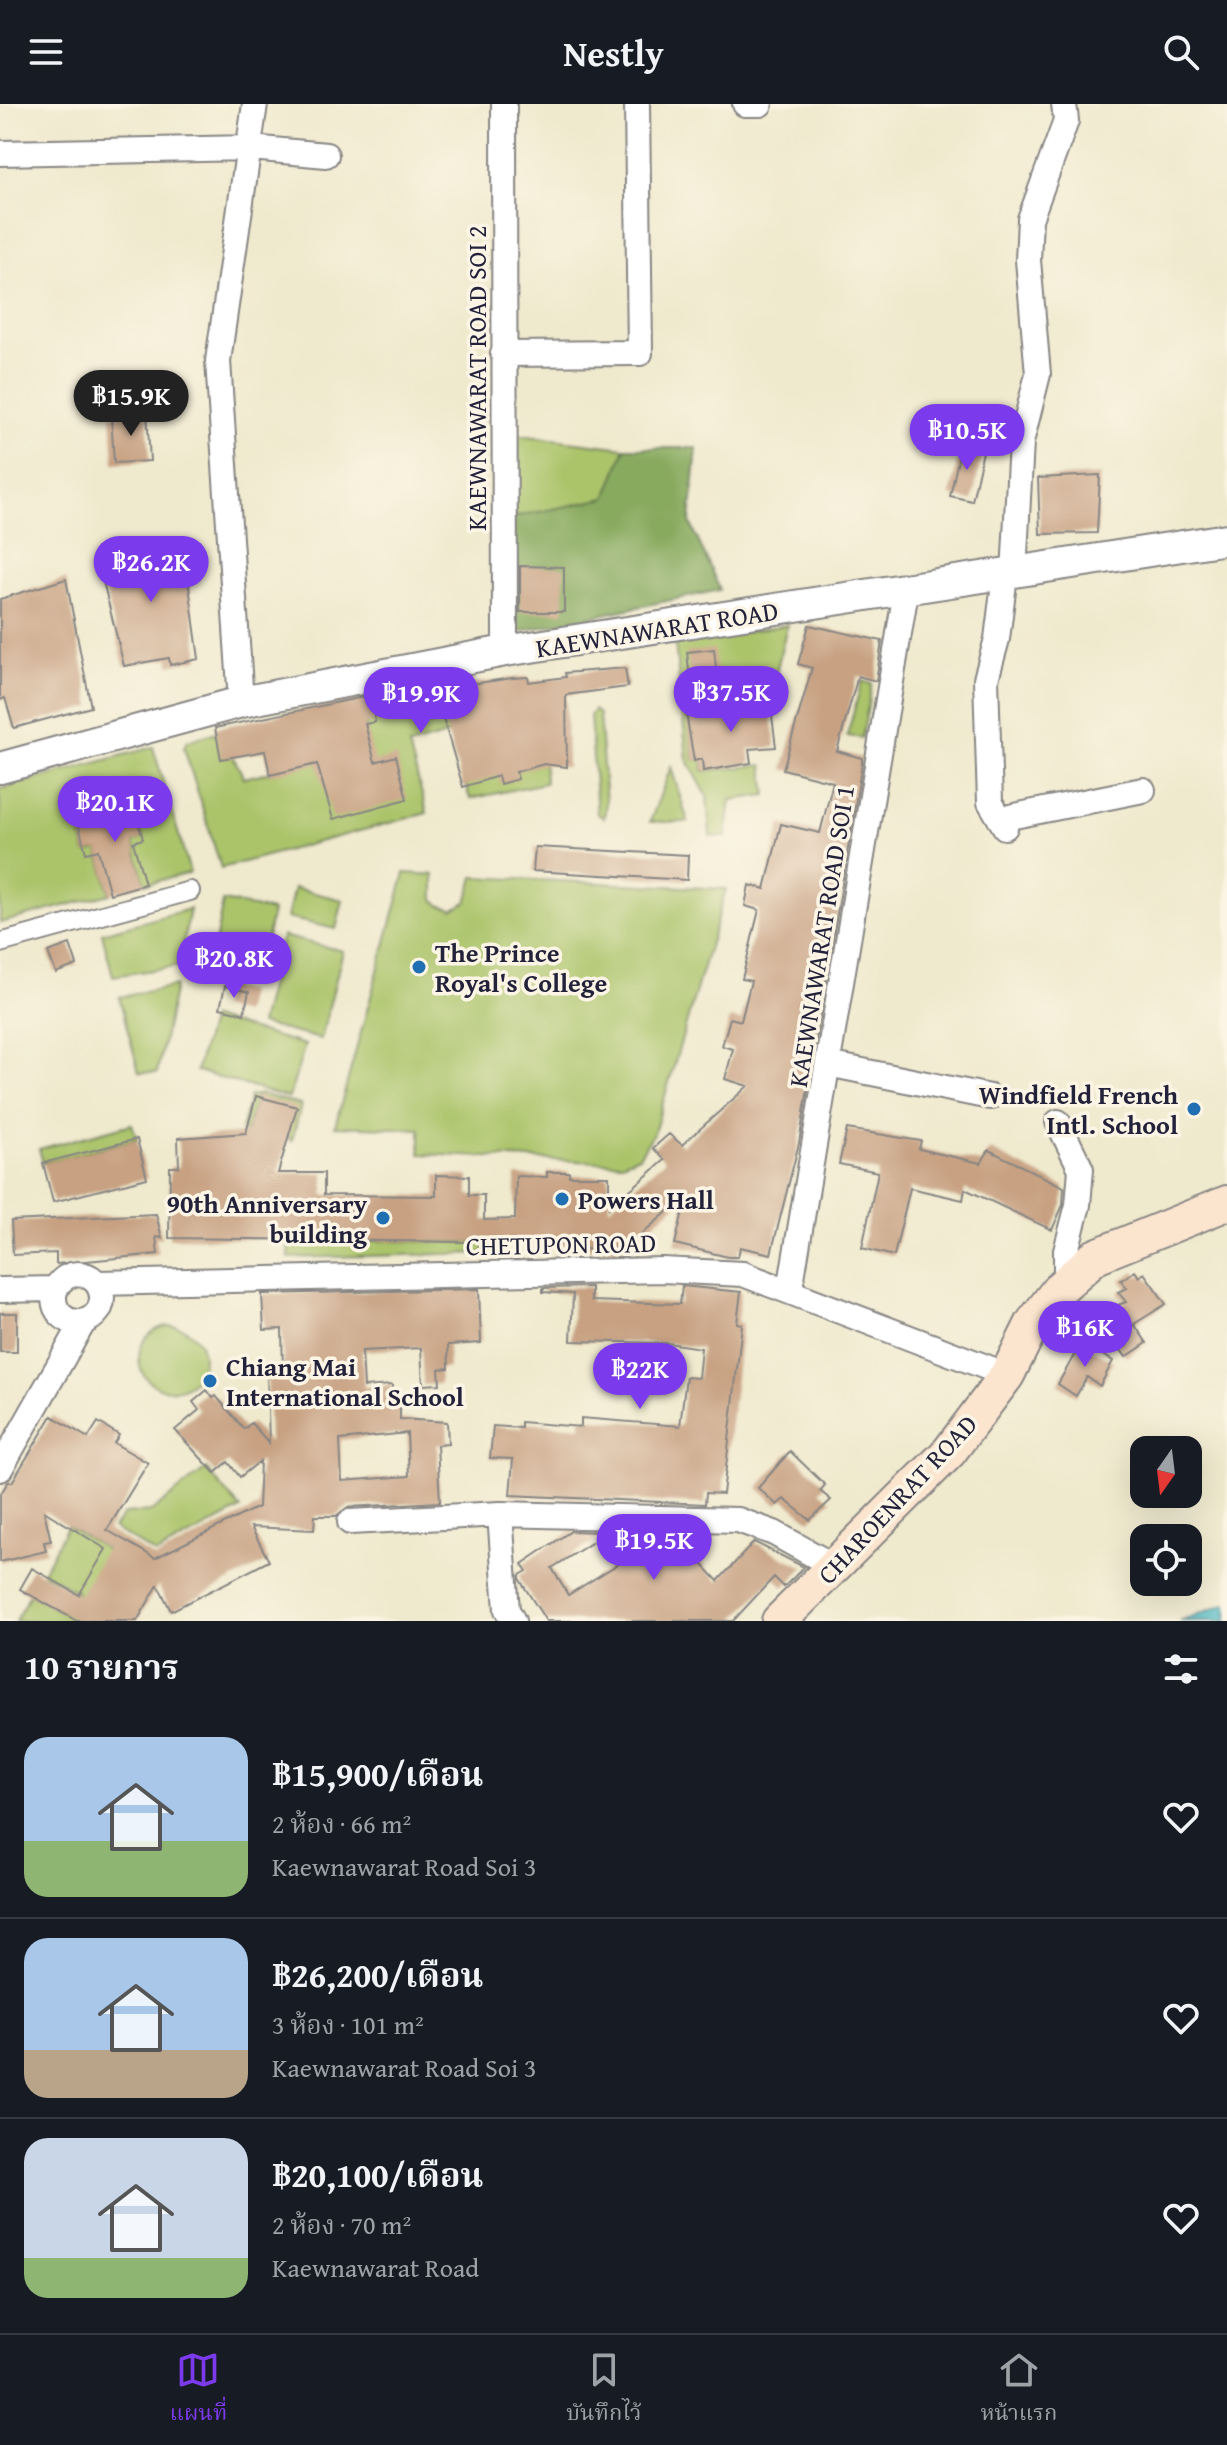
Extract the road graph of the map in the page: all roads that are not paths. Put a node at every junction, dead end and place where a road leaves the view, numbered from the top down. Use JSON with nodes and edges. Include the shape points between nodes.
{"nodes":[{"id":1,"x":255,"y":104,"type":"edge"},
{"id":2,"x":504,"y":104,"type":"edge"},
{"id":3,"x":637,"y":104,"type":"edge"},
{"id":4,"x":745,"y":104,"type":"edge"},
{"id":5,"x":760,"y":104,"type":"edge"},
{"id":6,"x":1064,"y":104,"type":"edge"},
{"id":7,"x":251,"y":148,"type":"junction"},
{"id":8,"x":0,"y":153,"type":"edge"},
{"id":9,"x":326,"y":155,"type":"dead end"},
{"id":10,"x":503,"y":354,"type":"junction"},
{"id":11,"x":1227,"y":539,"type":"edge"},
{"id":12,"x":1009,"y":575,"type":"junction"},
{"id":13,"x":906,"y":591,"type":"junction"},
{"id":14,"x":505,"y":651,"type":"junction"},
{"id":15,"x":241,"y":702,"type":"junction"},
{"id":16,"x":0,"y":768,"type":"edge"},
{"id":17,"x":1143,"y":790,"type":"dead end"},
{"id":18,"x":190,"y":891,"type":"dead end"},
{"id":19,"x":0,"y":943,"type":"edge"},
{"id":20,"x":828,"y":1064,"type":"junction"},
{"id":21,"x":990,"y":1097,"type":"dead end"},
{"id":22,"x":1058,"y":1122,"type":"dead end"},
{"id":23,"x":1227,"y":1203,"type":"edge"},
{"id":24,"x":98,"y":1283,"type":"junction"},
{"id":25,"x":1066,"y":1283,"type":"junction"},
{"id":26,"x":56,"y":1289,"type":"junction"},
{"id":27,"x":0,"y":1290,"type":"edge"},
{"id":28,"x":790,"y":1290,"type":"junction"},
{"id":29,"x":84,"y":1321,"type":"junction"},
{"id":30,"x":1007,"y":1375,"type":"junction"},
{"id":31,"x":0,"y":1469,"type":"edge"},
{"id":32,"x":500,"y":1514,"type":"junction"},
{"id":33,"x":350,"y":1522,"type":"dead end"},
{"id":34,"x":835,"y":1567,"type":"junction"},
{"id":35,"x":513,"y":1621,"type":"edge"},
{"id":36,"x":779,"y":1621,"type":"edge"}],
"edges":[{"from":1,"to":7,"type":"street"},
{"from":2,"to":10,"type":"street","name":"KAEWNAWARAT ROAD SOI 2"},
{"from":3,"to":10,"type":"street","via":[[640,353]]},
{"from":4,"to":5,"type":"street"},
{"from":6,"to":12,"type":"street","via":[[1066,121],[1030,219],[1028,260],[1038,374],[1021,442]]},
{"from":7,"to":8,"type":"street"},
{"from":7,"to":9,"type":"street"},
{"from":7,"to":15,"type":"street","via":[[218,361]]},
{"from":10,"to":14,"type":"street","name":"KAEWNAWARAT ROAD SOI 2"},
{"from":11,"to":12,"type":"street","name":"KAEWNAWARAT ROAD"},
{"from":12,"to":13,"type":"street","name":"KAEWNAWARAT ROAD"},
{"from":12,"to":17,"type":"street","via":[[986,679],[990,802],[1002,823]]},
{"from":13,"to":14,"type":"street","name":"KAEWNAWARAT ROAD"},
{"from":13,"to":20,"type":"street","name":"KAEWNAWARAT ROAD SOI 1"},
{"from":14,"to":15,"type":"street","name":"KAEWNAWARAT ROAD"},
{"from":15,"to":16,"type":"street","name":"KAEWNAWARAT ROAD"},
{"from":18,"to":19,"type":"street"},
{"from":20,"to":21,"type":"street"},
{"from":20,"to":28,"type":"street","name":"KAEWNAWARAT ROAD SOI 1"},
{"from":22,"to":25,"type":"street","via":[[1081,1169],[1066,1251]]},
{"from":23,"to":25,"type":"main road","name":"CHAROENRAT ROAD","via":[[1096,1256]]},
{"from":24,"to":26,"type":"street","via":[[74,1274]]},
{"from":24,"to":28,"type":"street","name":"CHETUPON ROAD","via":[[662,1270],[743,1274]]},
{"from":24,"to":29,"type":"street","via":[[103,1303]]},
{"from":25,"to":30,"type":"main road","name":"CHAROENRAT ROAD","via":[[1033,1323]]},
{"from":26,"to":27,"type":"street"},
{"from":26,"to":29,"type":"street","via":[[59,1312],[72,1321]]},
{"from":28,"to":30,"type":"street","name":"CHETUPON ROAD"},
{"from":29,"to":31,"type":"street"},
{"from":30,"to":34,"type":"main road","name":"CHAROENRAT ROAD","via":[[949,1452]]},
{"from":32,"to":33,"type":"street"},
{"from":32,"to":34,"type":"street","via":[[738,1520]]},
{"from":32,"to":35,"type":"street","via":[[507,1610]]},
{"from":34,"to":36,"type":"main road","name":"CHAROENRAT ROAD"}]}
